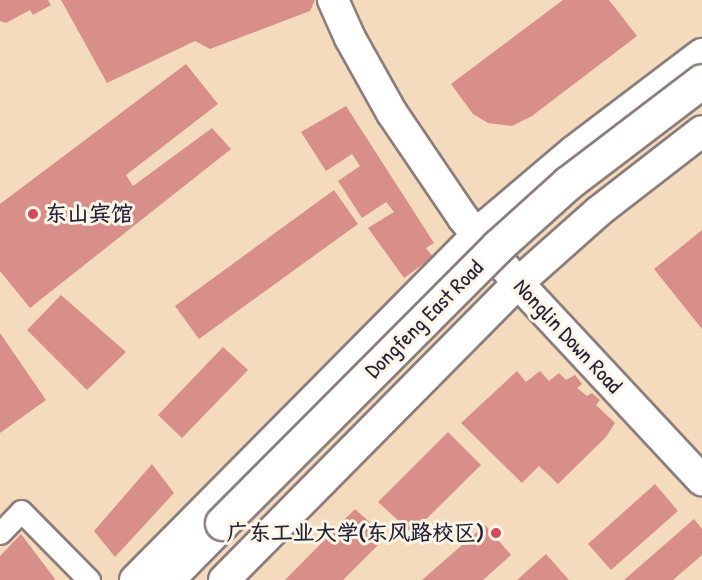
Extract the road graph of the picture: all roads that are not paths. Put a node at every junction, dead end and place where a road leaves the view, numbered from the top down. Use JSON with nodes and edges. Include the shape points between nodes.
{"nodes":[{"id":1,"x":333,"y":0,"type":"edge"},
{"id":2,"x":350,"y":0,"type":"edge"},
{"id":3,"x":702,"y":54,"type":"edge"},
{"id":4,"x":702,"y":81,"type":"edge"},
{"id":5,"x":637,"y":103,"type":"junction"},
{"id":6,"x":702,"y":104,"type":"edge"},
{"id":7,"x":702,"y":132,"type":"edge"},
{"id":8,"x":672,"y":155,"type":"junction"},
{"id":9,"x":483,"y":229,"type":"junction"},
{"id":10,"x":524,"y":277,"type":"junction"},
{"id":11,"x":388,"y":324,"type":"junction"},
{"id":12,"x":434,"y":366,"type":"junction"},
{"id":13,"x":702,"y":455,"type":"edge"},
{"id":14,"x":702,"y":480,"type":"edge"},
{"id":15,"x":229,"y":529,"type":"junction"},
{"id":16,"x":0,"y":533,"type":"edge"},
{"id":17,"x":89,"y":580,"type":"edge"},
{"id":18,"x":135,"y":580,"type":"edge"},
{"id":19,"x":166,"y":580,"type":"edge"},
{"id":20,"x":192,"y":580,"type":"edge"},
{"id":21,"x":224,"y":580,"type":"edge"}],
"edges":[{"from":1,"to":9,"type":"street","name":"Nonglin Down Road","via":[[392,113]]},
{"from":2,"to":9,"type":"street","name":"Nonglin Down Road","via":[[400,97]]},
{"from":3,"to":5,"type":"street"},
{"from":4,"to":15,"type":"highway","name":"Dongfeng East Road","bridge":true,"via":[[568,183],[498,246]]},
{"from":5,"to":8,"type":"street","via":[[632,121],[636,142],[652,154]]},
{"from":5,"to":9,"type":"street"},
{"from":6,"to":15,"type":"highway","name":"Dongfeng East Road","via":[[619,167],[502,266]]},
{"from":7,"to":8,"type":"street"},
{"from":8,"to":10,"type":"street","via":[[599,211]]},
{"from":9,"to":10,"type":"street","name":"Nonglin Down Road"},
{"from":9,"to":11,"type":"street"},
{"from":10,"to":12,"type":"street"},
{"from":10,"to":13,"type":"street","name":"Nonglin Down Road"},
{"from":10,"to":14,"type":"street","name":"Nonglin Down Road"},
{"from":11,"to":12,"type":"street","via":[[415,317],[427,323],[437,344]]},
{"from":11,"to":18,"type":"street"},
{"from":12,"to":21,"type":"street"},
{"from":15,"to":19,"type":"highway","name":"Dongfeng East Road"},
{"from":15,"to":20,"type":"highway","name":"Dongfeng East Road"},
{"from":16,"to":17,"type":"street","via":[[21,511]]}]}
